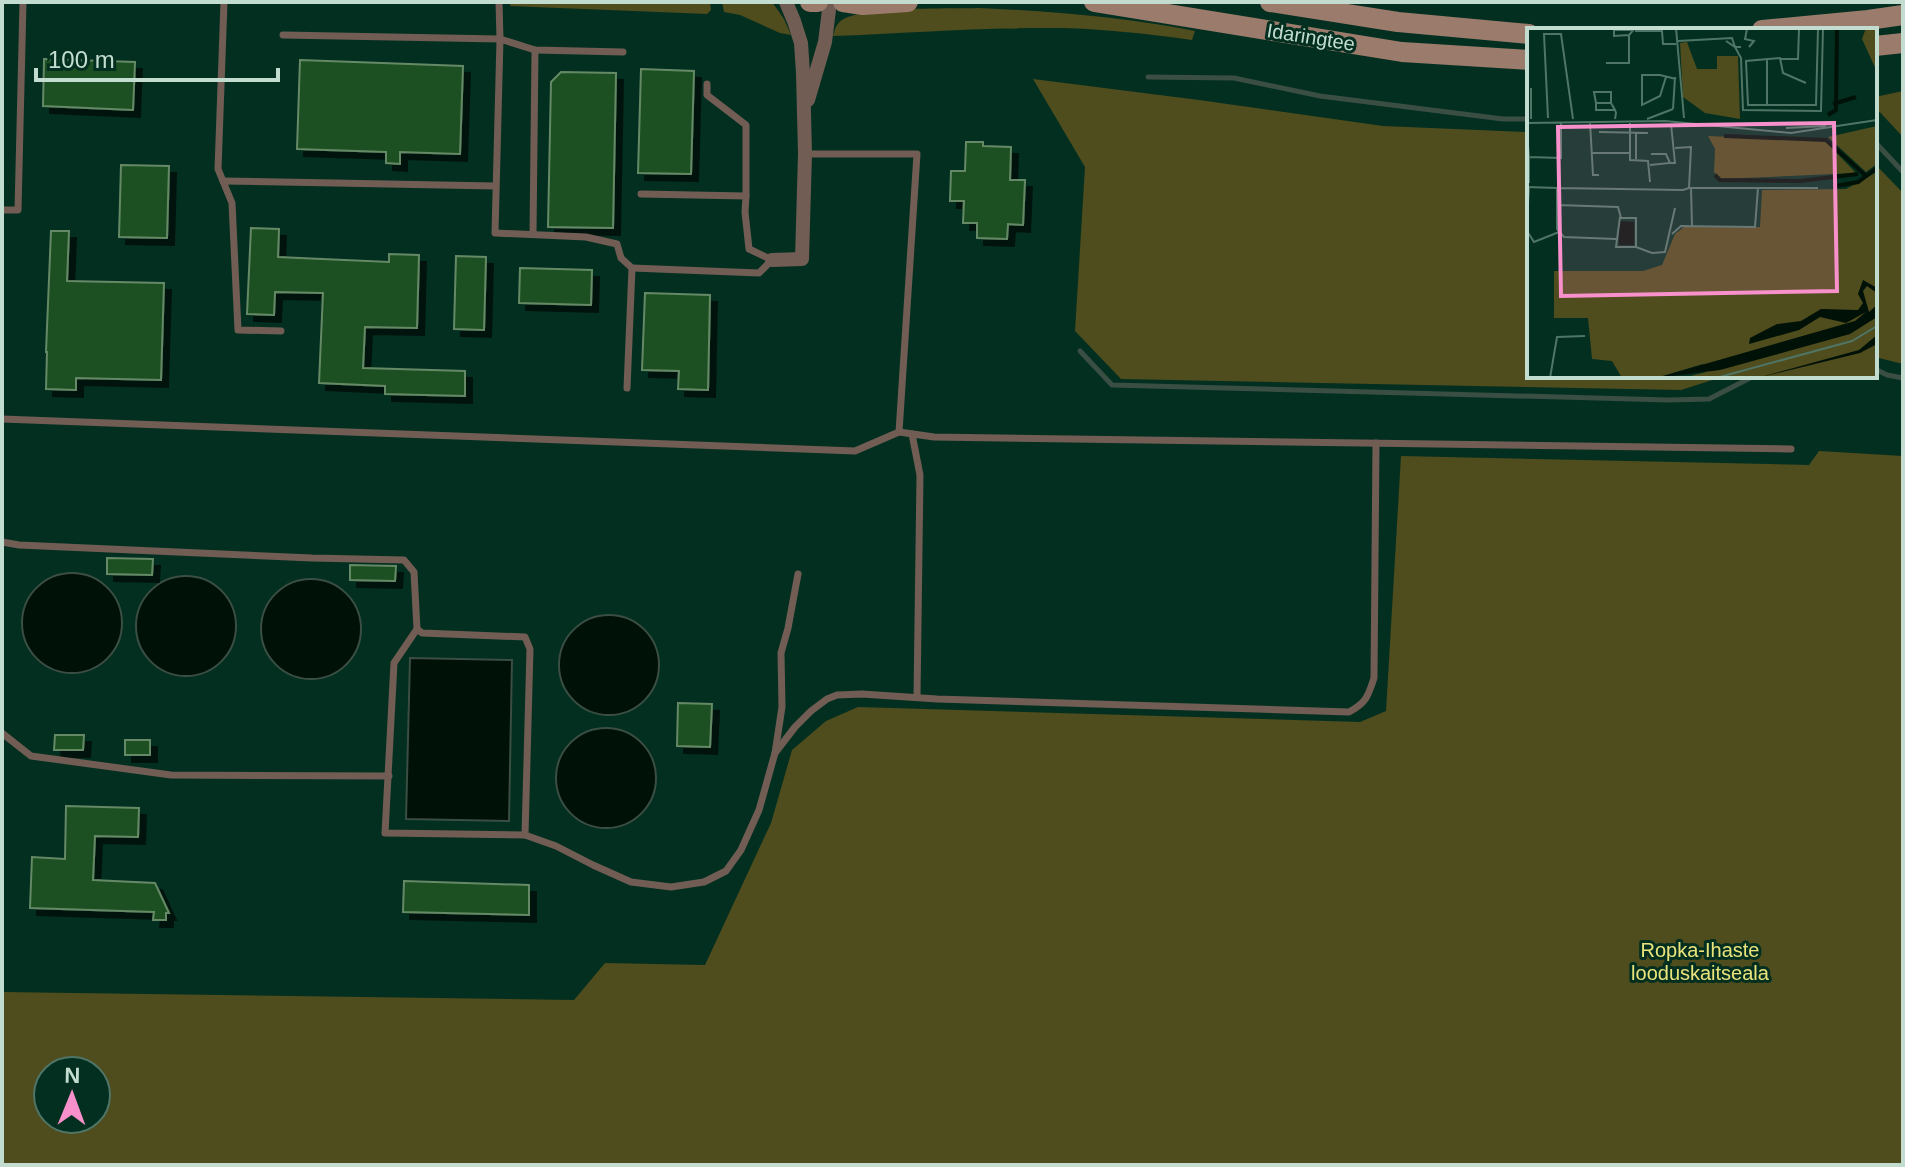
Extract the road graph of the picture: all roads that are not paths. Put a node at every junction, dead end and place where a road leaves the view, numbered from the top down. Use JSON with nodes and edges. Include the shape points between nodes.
{"nodes":[{"id":1,"x":23,"y":2,"type":"edge"},
{"id":2,"x":224,"y":2,"type":"edge"},
{"id":3,"x":499,"y":2,"type":"edge"},
{"id":4,"x":786,"y":2,"type":"edge"},
{"id":5,"x":810,"y":2,"type":"edge"},
{"id":6,"x":818,"y":2,"type":"edge"},
{"id":7,"x":830,"y":2,"type":"edge"},
{"id":8,"x":843,"y":2,"type":"edge"},
{"id":9,"x":908,"y":2,"type":"edge"},
{"id":10,"x":1094,"y":2,"type":"edge"},
{"id":11,"x":1270,"y":2,"type":"edge"},
{"id":12,"x":1903,"y":15,"type":"edge"},
{"id":13,"x":1783,"y":28,"type":"edge"},
{"id":14,"x":1527,"y":34,"type":"edge"},
{"id":15,"x":283,"y":35,"type":"dead end"},
{"id":16,"x":500,"y":39,"type":"junction"},
{"id":17,"x":1903,"y":43,"type":"edge"},
{"id":18,"x":1877,"y":46,"type":"edge"},
{"id":19,"x":535,"y":50,"type":"junction"},
{"id":20,"x":623,"y":52,"type":"dead end"},
{"id":21,"x":1527,"y":60,"type":"edge"},
{"id":22,"x":707,"y":84,"type":"dead end"},
{"id":23,"x":804,"y":115,"type":"junction"},
{"id":24,"x":805,"y":154,"type":"junction"},
{"id":25,"x":223,"y":181,"type":"junction"},
{"id":26,"x":495,"y":186,"type":"junction"},
{"id":27,"x":641,"y":194,"type":"dead end"},
{"id":28,"x":746,"y":196,"type":"junction"},
{"id":29,"x":2,"y":210,"type":"edge"},
{"id":30,"x":533,"y":234,"type":"junction"},
{"id":31,"x":772,"y":260,"type":"junction"},
{"id":32,"x":632,"y":268,"type":"junction"},
{"id":33,"x":281,"y":331,"type":"dead end"},
{"id":34,"x":627,"y":388,"type":"dead end"},
{"id":35,"x":2,"y":419,"type":"edge"},
{"id":36,"x":899,"y":432,"type":"junction"},
{"id":37,"x":912,"y":434,"type":"junction"},
{"id":38,"x":1376,"y":443,"type":"junction"},
{"id":39,"x":1791,"y":449,"type":"dead end"},
{"id":40,"x":2,"y":542,"type":"edge"},
{"id":41,"x":798,"y":574,"type":"dead end"},
{"id":42,"x":417,"y":629,"type":"junction"},
{"id":43,"x":917,"y":697,"type":"junction"},
{"id":44,"x":2,"y":733,"type":"edge"},
{"id":45,"x":775,"y":753,"type":"junction"},
{"id":46,"x":389,"y":776,"type":"junction"},
{"id":47,"x":525,"y":835,"type":"junction"}],
"edges":[{"from":1,"to":29,"type":"lane","via":[[18,210]]},
{"from":2,"to":25,"type":"lane","via":[[218,169]]},
{"from":3,"to":16,"type":"lane"},
{"from":4,"to":23,"type":"street","via":[[801,43]]},
{"from":5,"to":6,"type":"main road"},
{"from":7,"to":23,"type":"street","via":[[825,42]]},
{"from":8,"to":9,"type":"main road"},
{"from":10,"to":21,"type":"main road","name":"Idaringtee","via":[[1402,52]]},
{"from":11,"to":14,"type":"main road","name":"Idaringtee","via":[[1398,22]]},
{"from":12,"to":13,"type":"main road"},
{"from":15,"to":16,"type":"lane"},
{"from":16,"to":19,"type":"lane"},
{"from":16,"to":26,"type":"lane"},
{"from":17,"to":18,"type":"main road"},
{"from":19,"to":20,"type":"lane"},
{"from":19,"to":30,"type":"lane"},
{"from":22,"to":28,"type":"lane","via":[[707,95],[746,125]]},
{"from":23,"to":24,"type":"street"},
{"from":24,"to":31,"type":"street","via":[[802,259]]},
{"from":24,"to":36,"type":"lane","via":[[917,154]]},
{"from":25,"to":26,"type":"lane"},
{"from":25,"to":33,"type":"lane","via":[[232,203],[238,330]]},
{"from":26,"to":30,"type":"lane","via":[[495,233]]},
{"from":27,"to":28,"type":"lane"},
{"from":28,"to":31,"type":"lane","via":[[749,249]]},
{"from":30,"to":32,"type":"lane","via":[[617,244],[621,258]]},
{"from":31,"to":32,"type":"lane","via":[[759,273]]},
{"from":32,"to":34,"type":"lane"},
{"from":35,"to":36,"type":"lane","via":[[855,451]]},
{"from":36,"to":37,"type":"lane"},
{"from":37,"to":38,"type":"lane"},
{"from":37,"to":43,"type":"lane","via":[[920,475]]},
{"from":38,"to":39,"type":"lane"},
{"from":38,"to":43,"type":"lane","via":[[1374,678],[1362,705],[1349,712]]},
{"from":40,"to":42,"type":"lane","via":[[404,560],[414,572]]},
{"from":41,"to":45,"type":"lane","via":[[781,653],[782,707]]},
{"from":42,"to":46,"type":"lane","via":[[394,663]]},
{"from":42,"to":47,"type":"lane","via":[[525,637],[530,649]]},
{"from":43,"to":45,"type":"lane","via":[[837,695],[811,711]]},
{"from":44,"to":46,"type":"lane","via":[[31,756],[171,775]]},
{"from":45,"to":47,"type":"lane","via":[[741,850],[726,871],[704,882],[671,887],[631,882]]},
{"from":46,"to":47,"type":"lane","via":[[385,833]]}]}
